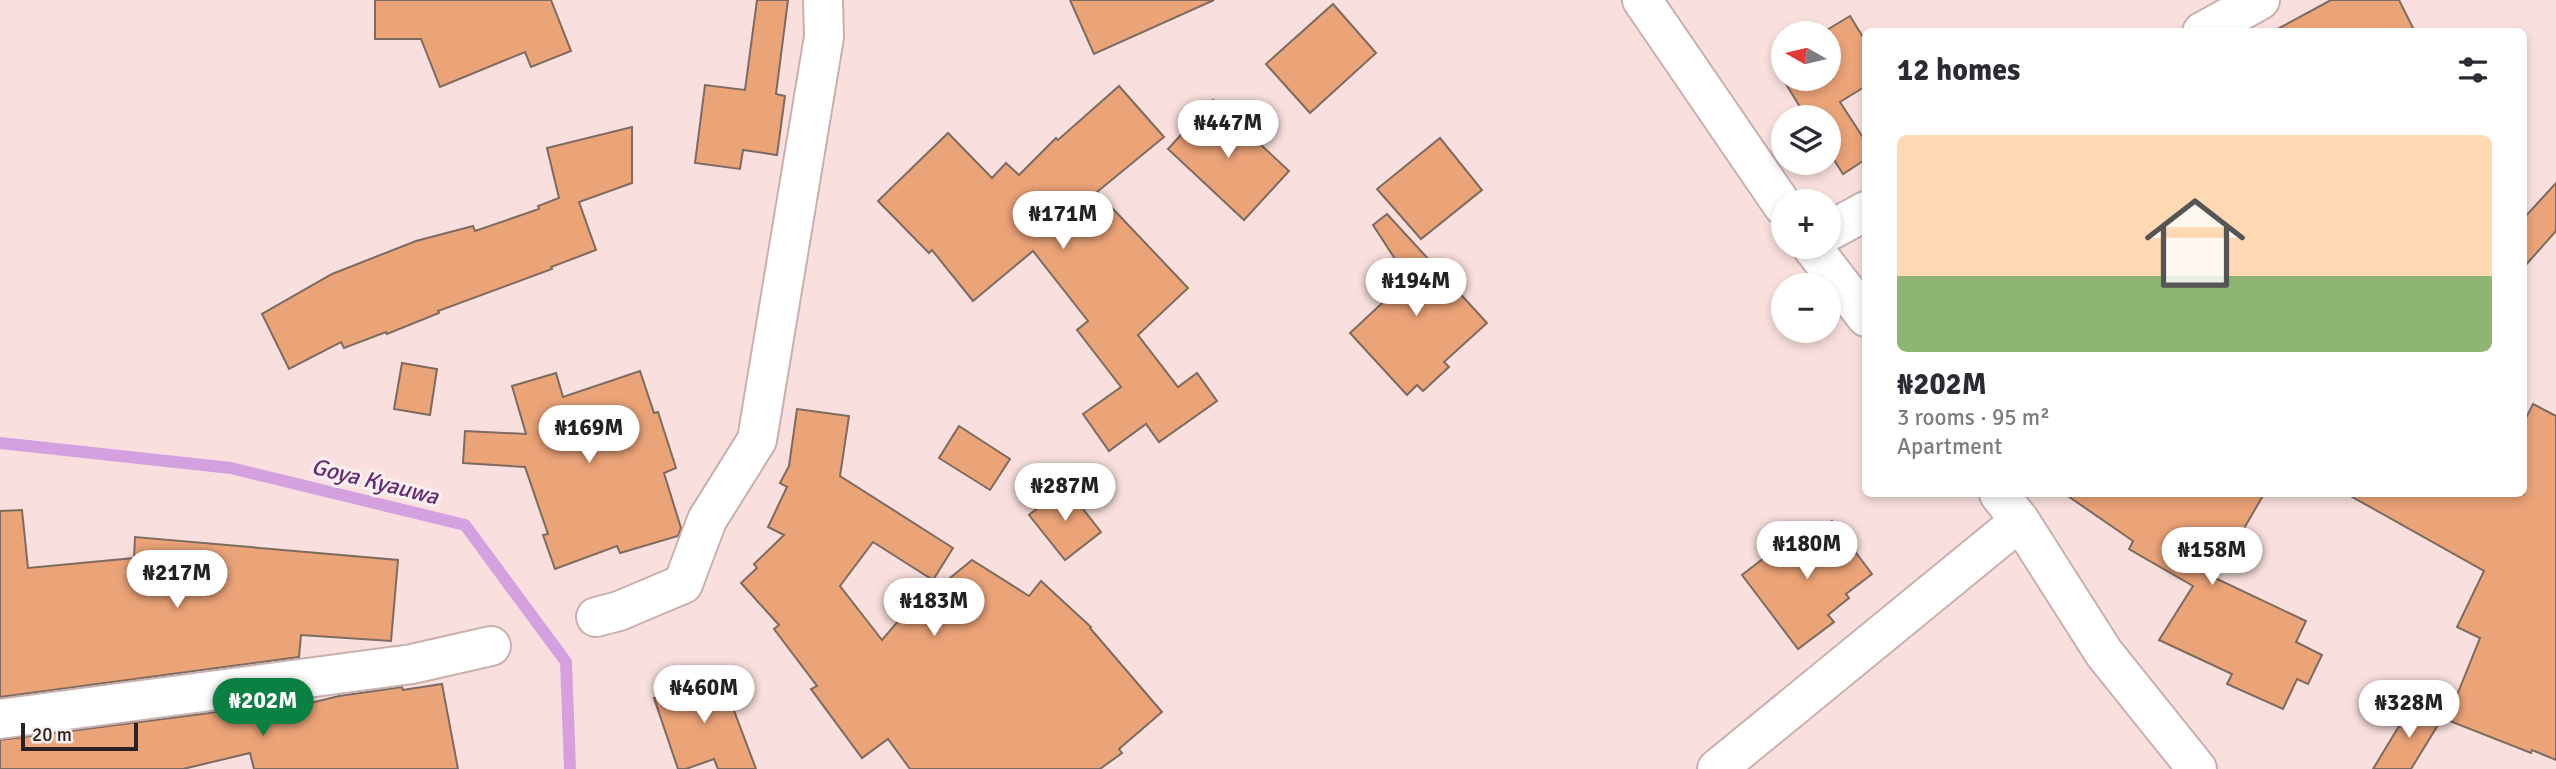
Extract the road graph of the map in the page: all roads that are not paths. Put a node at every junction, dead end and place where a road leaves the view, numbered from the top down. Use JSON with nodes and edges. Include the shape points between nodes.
{"nodes":[{"id":1,"x":823,"y":0,"type":"edge"},
{"id":2,"x":1642,"y":0,"type":"edge"},
{"id":3,"x":2260,"y":0,"type":"edge"},
{"id":4,"x":2209,"y":28,"type":"edge"},
{"id":5,"x":1771,"y":189,"type":"edge"},
{"id":6,"x":1862,"y":213,"type":"edge"},
{"id":7,"x":1841,"y":225,"type":"edge"},
{"id":8,"x":1821,"y":259,"type":"edge"},
{"id":9,"x":1862,"y":312,"type":"edge"},
{"id":10,"x":2009,"y":507,"type":"edge"},
{"id":11,"x":596,"y":617,"type":"dead end"},
{"id":12,"x":491,"y":646,"type":"dead end"},
{"id":13,"x":0,"y":719,"type":"edge"},
{"id":14,"x":1717,"y":769,"type":"edge"},
{"id":15,"x":2197,"y":769,"type":"edge"}],
"edges":[{"from":1,"to":11,"type":"street","via":[[824,37],[757,440],[707,520],[683,584]]},
{"from":2,"to":5,"type":"street"},
{"from":3,"to":4,"type":"street"},
{"from":6,"to":7,"type":"street"},
{"from":8,"to":9,"type":"street"},
{"from":10,"to":14,"type":"street"},
{"from":10,"to":15,"type":"street","via":[[2104,653]]},
{"from":12,"to":13,"type":"street","via":[[412,664]]}]}
